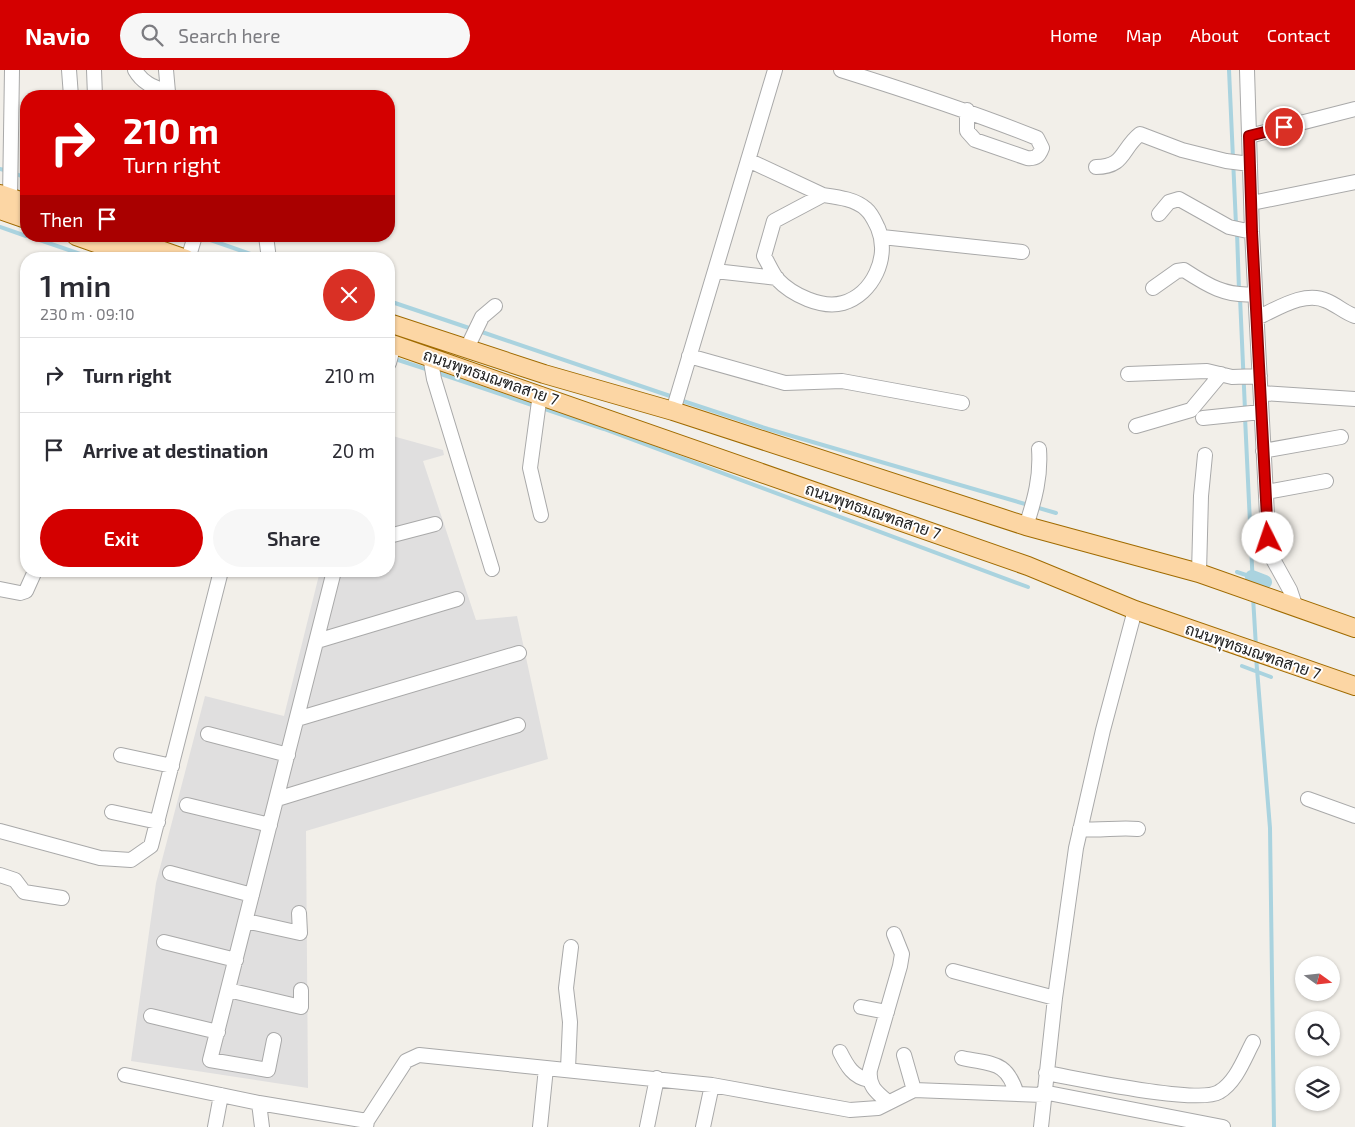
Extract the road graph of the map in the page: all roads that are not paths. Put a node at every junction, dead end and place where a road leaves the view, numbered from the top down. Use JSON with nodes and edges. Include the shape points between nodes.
{"nodes":[{"id":1,"x":12,"y":70,"type":"edge"},
{"id":2,"x":69,"y":70,"type":"edge"},
{"id":3,"x":94,"y":70,"type":"edge"},
{"id":4,"x":136,"y":70,"type":"edge"},
{"id":5,"x":166,"y":70,"type":"edge"},
{"id":6,"x":776,"y":70,"type":"edge"},
{"id":7,"x":841,"y":70,"type":"edge"},
{"id":8,"x":1247,"y":70,"type":"edge"},
{"id":9,"x":71,"y":90,"type":"edge"},
{"id":10,"x":95,"y":90,"type":"edge"},
{"id":11,"x":159,"y":90,"type":"edge"},
{"id":12,"x":168,"y":90,"type":"edge"},
{"id":13,"x":1355,"y":109,"type":"edge"},
{"id":14,"x":967,"y":110,"type":"junction"},
{"id":15,"x":1249,"y":136,"type":"junction"},
{"id":16,"x":748,"y":160,"type":"junction"},
{"id":17,"x":1246,"y":164,"type":"junction"},
{"id":18,"x":1096,"y":167,"type":"dead end"},
{"id":19,"x":1355,"y":182,"type":"edge"},
{"id":20,"x":823,"y":195,"type":"junction"},
{"id":21,"x":9,"y":198,"type":"edge"},
{"id":22,"x":1252,"y":203,"type":"junction"},
{"id":23,"x":20,"y":212,"type":"edge"},
{"id":24,"x":1159,"y":214,"type":"dead end"},
{"id":25,"x":1240,"y":230,"type":"junction"},
{"id":26,"x":882,"y":237,"type":"junction"},
{"id":27,"x":93,"y":242,"type":"edge"},
{"id":28,"x":150,"y":242,"type":"edge"},
{"id":29,"x":190,"y":250,"type":"edge"},
{"id":30,"x":122,"y":252,"type":"edge"},
{"id":31,"x":1022,"y":252,"type":"dead end"},
{"id":32,"x":715,"y":271,"type":"junction"},
{"id":33,"x":777,"y":278,"type":"junction"},
{"id":34,"x":1153,"y":288,"type":"dead end"},
{"id":35,"x":1251,"y":294,"type":"junction"},
{"id":36,"x":495,"y":306,"type":"dead end"},
{"id":37,"x":1355,"y":316,"type":"edge"},
{"id":38,"x":1257,"y":318,"type":"junction"},
{"id":39,"x":395,"y":324,"type":"edge"},
{"id":40,"x":470,"y":342,"type":"junction"},
{"id":41,"x":395,"y":347,"type":"edge"},
{"id":42,"x":689,"y":356,"type":"junction"},
{"id":43,"x":432,"y":366,"type":"junction"},
{"id":44,"x":1128,"y":374,"type":"dead end"},
{"id":45,"x":1226,"y":375,"type":"junction"},
{"id":46,"x":1255,"y":376,"type":"junction"},
{"id":47,"x":1260,"y":393,"type":"junction"},
{"id":48,"x":540,"y":396,"type":"junction"},
{"id":49,"x":1355,"y":399,"type":"edge"},
{"id":50,"x":962,"y":403,"type":"dead end"},
{"id":51,"x":674,"y":409,"type":"junction"},
{"id":52,"x":1248,"y":413,"type":"junction"},
{"id":53,"x":1203,"y":418,"type":"dead end"},
{"id":54,"x":1136,"y":426,"type":"dead end"},
{"id":55,"x":1342,"y":437,"type":"dead end"},
{"id":56,"x":1039,"y":448,"type":"dead end"},
{"id":57,"x":1263,"y":451,"type":"junction"},
{"id":58,"x":1205,"y":455,"type":"dead end"},
{"id":59,"x":1326,"y":481,"type":"dead end"},
{"id":60,"x":1266,"y":492,"type":"junction"},
{"id":61,"x":541,"y":515,"type":"dead end"},
{"id":62,"x":434,"y":524,"type":"dead end"},
{"id":63,"x":1026,"y":526,"type":"junction"},
{"id":64,"x":395,"y":534,"type":"edge"},
{"id":65,"x":492,"y":569,"type":"dead end"},
{"id":66,"x":1199,"y":573,"type":"junction"},
{"id":67,"x":32,"y":577,"type":"edge"},
{"id":68,"x":219,"y":577,"type":"edge"},
{"id":69,"x":333,"y":577,"type":"edge"},
{"id":70,"x":0,"y":589,"type":"edge"},
{"id":71,"x":457,"y":598,"type":"dead end"},
{"id":72,"x":1296,"y":608,"type":"junction"},
{"id":73,"x":1135,"y":610,"type":"junction"},
{"id":74,"x":1355,"y":628,"type":"edge"},
{"id":75,"x":317,"y":642,"type":"junction"},
{"id":76,"x":519,"y":653,"type":"dead end"},
{"id":77,"x":1355,"y":686,"type":"edge"},
{"id":78,"x":297,"y":719,"type":"junction"},
{"id":79,"x":518,"y":725,"type":"dead end"},
{"id":80,"x":208,"y":734,"type":"dead end"},
{"id":81,"x":121,"y":755,"type":"dead end"},
{"id":82,"x":288,"y":756,"type":"junction"},
{"id":83,"x":172,"y":766,"type":"junction"},
{"id":84,"x":276,"y":799,"type":"junction"},
{"id":85,"x":1308,"y":799,"type":"dead end"},
{"id":86,"x":187,"y":805,"type":"dead end"},
{"id":87,"x":112,"y":812,"type":"dead end"},
{"id":88,"x":1355,"y":816,"type":"edge"},
{"id":89,"x":158,"y":822,"type":"junction"},
{"id":90,"x":270,"y":825,"type":"junction"},
{"id":91,"x":1080,"y":829,"type":"junction"},
{"id":92,"x":1138,"y":829,"type":"dead end"},
{"id":93,"x":0,"y":831,"type":"edge"},
{"id":94,"x":170,"y":873,"type":"dead end"},
{"id":95,"x":0,"y":876,"type":"edge"},
{"id":96,"x":252,"y":895,"type":"junction"},
{"id":97,"x":62,"y":898,"type":"dead end"},
{"id":98,"x":299,"y":913,"type":"dead end"},
{"id":99,"x":246,"y":921,"type":"junction"},
{"id":100,"x":894,"y":934,"type":"dead end"},
{"id":101,"x":164,"y":942,"type":"dead end"},
{"id":102,"x":571,"y":947,"type":"dead end"},
{"id":103,"x":236,"y":960,"type":"junction"},
{"id":104,"x":953,"y":971,"type":"dead end"},
{"id":105,"x":228,"y":990,"type":"junction"},
{"id":106,"x":301,"y":990,"type":"dead end"},
{"id":107,"x":1055,"y":998,"type":"junction"},
{"id":108,"x":861,"y":1006,"type":"dead end"},
{"id":109,"x":887,"y":1012,"type":"junction"},
{"id":110,"x":151,"y":1016,"type":"dead end"},
{"id":111,"x":218,"y":1032,"type":"junction"},
{"id":112,"x":274,"y":1040,"type":"dead end"},
{"id":113,"x":1253,"y":1042,"type":"dead end"},
{"id":114,"x":840,"y":1052,"type":"dead end"},
{"id":115,"x":904,"y":1055,"type":"dead end"},
{"id":116,"x":962,"y":1058,"type":"dead end"},
{"id":117,"x":546,"y":1068,"type":"junction"},
{"id":118,"x":568,"y":1069,"type":"junction"},
{"id":119,"x":1046,"y":1073,"type":"junction"},
{"id":120,"x":125,"y":1075,"type":"dead end"},
{"id":121,"x":657,"y":1078,"type":"junction"},
{"id":122,"x":869,"y":1080,"type":"junction"},
{"id":123,"x":712,"y":1085,"type":"junction"},
{"id":124,"x":914,"y":1090,"type":"junction"},
{"id":125,"x":1017,"y":1094,"type":"junction"},
{"id":126,"x":1043,"y":1094,"type":"junction"},
{"id":127,"x":221,"y":1095,"type":"junction"},
{"id":128,"x":888,"y":1102,"type":"junction"},
{"id":129,"x":259,"y":1103,"type":"junction"},
{"id":130,"x":366,"y":1124,"type":"edge"},
{"id":131,"x":215,"y":1127,"type":"edge"},
{"id":132,"x":262,"y":1127,"type":"edge"},
{"id":133,"x":540,"y":1127,"type":"edge"},
{"id":134,"x":647,"y":1127,"type":"edge"},
{"id":135,"x":703,"y":1127,"type":"edge"},
{"id":136,"x":1041,"y":1127,"type":"edge"},
{"id":137,"x":1223,"y":1127,"type":"edge"}],
"edges":[{"from":1,"to":21,"type":"street"},
{"from":2,"to":9,"type":"street"},
{"from":3,"to":10,"type":"street"},
{"from":4,"to":11,"type":"street","via":[[139,78]]},
{"from":5,"to":12,"type":"street"},
{"from":6,"to":16,"type":"street"},
{"from":7,"to":14,"type":"street"},
{"from":8,"to":15,"type":"street"},
{"from":13,"to":15,"type":"street"},
{"from":14,"to":14,"type":"street","via":[[967,131],[975,140],[1027,158],[1034,159],[1040,155],[1042,148],[1037,138]]},
{"from":15,"to":17,"type":"street"},
{"from":16,"to":20,"type":"street"},
{"from":16,"to":32,"type":"street"},
{"from":17,"to":18,"type":"street","via":[[1182,150],[1140,134],[1116,164]]},
{"from":17,"to":22,"type":"street"},
{"from":19,"to":22,"type":"street"},
{"from":20,"to":26,"type":"street","via":[[849,199],[866,208]]},
{"from":20,"to":33,"type":"street","via":[[774,221],[764,256]]},
{"from":21,"to":23,"type":"main road"},
{"from":22,"to":25,"type":"street"},
{"from":24,"to":25,"type":"street","via":[[1169,202],[1178,199]]},
{"from":25,"to":35,"type":"street"},
{"from":26,"to":31,"type":"street"},
{"from":26,"to":33,"type":"street","via":[[883,253],[878,271],[856,298],[842,303],[823,303],[788,288]]},
{"from":27,"to":30,"type":"main road"},
{"from":28,"to":29,"type":"main road"},
{"from":32,"to":33,"type":"street"},
{"from":32,"to":42,"type":"street"},
{"from":34,"to":35,"type":"street","via":[[1177,271],[1184,270],[1217,290]]},
{"from":35,"to":38,"type":"street"},
{"from":36,"to":40,"type":"street","via":[[482,317]]},
{"from":37,"to":38,"type":"street","via":[[1314,297],[1303,298]]},
{"from":38,"to":46,"type":"street"},
{"from":39,"to":40,"type":"main road","name":"ถนนพุทธมณฑลสาย 7"},
{"from":40,"to":51,"type":"main road","name":"ถนนพุทธมณฑลสาย 7","via":[[544,374]]},
{"from":41,"to":43,"type":"main road","name":"ถนนพุทธมณฑลสาย 7"},
{"from":42,"to":50,"type":"street","via":[[785,383],[842,381]]},
{"from":42,"to":51,"type":"street"},
{"from":43,"to":48,"type":"main road","name":"ถนนพุทธมณฑลสาย 7"},
{"from":43,"to":65,"type":"street"},
{"from":44,"to":45,"type":"street","via":[[1207,370]]},
{"from":45,"to":46,"type":"street"},
{"from":45,"to":54,"type":"street","via":[[1191,410]]},
{"from":46,"to":47,"type":"street"},
{"from":47,"to":49,"type":"street"},
{"from":47,"to":52,"type":"street"},
{"from":48,"to":61,"type":"street","via":[[530,468]]},
{"from":48,"to":73,"type":"main road","name":"ถนนพุทธมณฑลสาย 7","via":[[1028,566]]},
{"from":51,"to":63,"type":"main road","name":"ถนนพุทธมณฑลสาย 7"},
{"from":52,"to":53,"type":"street"},
{"from":52,"to":57,"type":"street"},
{"from":55,"to":57,"type":"street"},
{"from":56,"to":63,"type":"street","via":[[1040,468]]},
{"from":57,"to":60,"type":"street"},
{"from":58,"to":66,"type":"street"},
{"from":59,"to":60,"type":"street"},
{"from":60,"to":72,"type":"street","via":[[1269,552]]},
{"from":62,"to":64,"type":"street"},
{"from":63,"to":66,"type":"main road","name":"ถนนพุทธมณฑลสาย 7"},
{"from":66,"to":72,"type":"main road","name":"ถนนพุทธมณฑลสาย 7"},
{"from":67,"to":70,"type":"street","via":[[26,591]]},
{"from":68,"to":83,"type":"street"},
{"from":69,"to":75,"type":"street"},
{"from":71,"to":75,"type":"street"},
{"from":72,"to":74,"type":"main road","name":"ถนนพุทธมณฑลสาย 7"},
{"from":73,"to":77,"type":"main road","name":"ถนนพุทธมณฑลสาย 7"},
{"from":73,"to":91,"type":"street"},
{"from":75,"to":78,"type":"street"},
{"from":76,"to":78,"type":"street"},
{"from":78,"to":82,"type":"street"},
{"from":79,"to":84,"type":"street"},
{"from":80,"to":82,"type":"street"},
{"from":81,"to":83,"type":"street"},
{"from":82,"to":84,"type":"street"},
{"from":83,"to":89,"type":"street"},
{"from":84,"to":90,"type":"street"},
{"from":85,"to":88,"type":"street"},
{"from":86,"to":90,"type":"street"},
{"from":87,"to":89,"type":"street"},
{"from":89,"to":93,"type":"street","via":[[151,846],[131,860],[100,858]]},
{"from":90,"to":96,"type":"street"},
{"from":91,"to":92,"type":"street"},
{"from":91,"to":107,"type":"street"},
{"from":94,"to":96,"type":"street"},
{"from":95,"to":97,"type":"street","via":[[15,880],[24,892]]},
{"from":96,"to":99,"type":"street"},
{"from":98,"to":99,"type":"street","via":[[300,933]]},
{"from":99,"to":103,"type":"street"},
{"from":100,"to":109,"type":"street","via":[[902,954]]},
{"from":101,"to":103,"type":"street"},
{"from":102,"to":118,"type":"street","via":[[566,988],[570,1022]]},
{"from":103,"to":105,"type":"street"},
{"from":104,"to":107,"type":"street"},
{"from":105,"to":106,"type":"street","via":[[301,1007]]},
{"from":105,"to":111,"type":"street"},
{"from":107,"to":119,"type":"street"},
{"from":108,"to":109,"type":"street"},
{"from":109,"to":122,"type":"street"},
{"from":110,"to":111,"type":"street"},
{"from":111,"to":112,"type":"street","via":[[210,1060],[268,1070]]},
{"from":113,"to":119,"type":"street","via":[[1228,1086],[1208,1096]]},
{"from":114,"to":122,"type":"street","via":[[854,1074]]},
{"from":115,"to":124,"type":"street"},
{"from":116,"to":125,"type":"street","via":[[1002,1067],[1012,1077]]},
{"from":117,"to":118,"type":"street"},
{"from":117,"to":130,"type":"street","via":[[419,1055],[406,1061]]},
{"from":117,"to":133,"type":"street"},
{"from":118,"to":121,"type":"street"},
{"from":119,"to":126,"type":"street"},
{"from":120,"to":127,"type":"street"},
{"from":121,"to":123,"type":"street"},
{"from":121,"to":134,"type":"street"},
{"from":122,"to":128,"type":"street","via":[[874,1090]]},
{"from":123,"to":128,"type":"street","via":[[850,1110],[870,1110]]},
{"from":123,"to":135,"type":"street"},
{"from":124,"to":125,"type":"street"},
{"from":124,"to":128,"type":"street"},
{"from":125,"to":126,"type":"street"},
{"from":126,"to":136,"type":"street"},
{"from":126,"to":137,"type":"street"},
{"from":127,"to":129,"type":"street"},
{"from":127,"to":131,"type":"street"},
{"from":129,"to":130,"type":"street"},
{"from":129,"to":132,"type":"street"}]}
